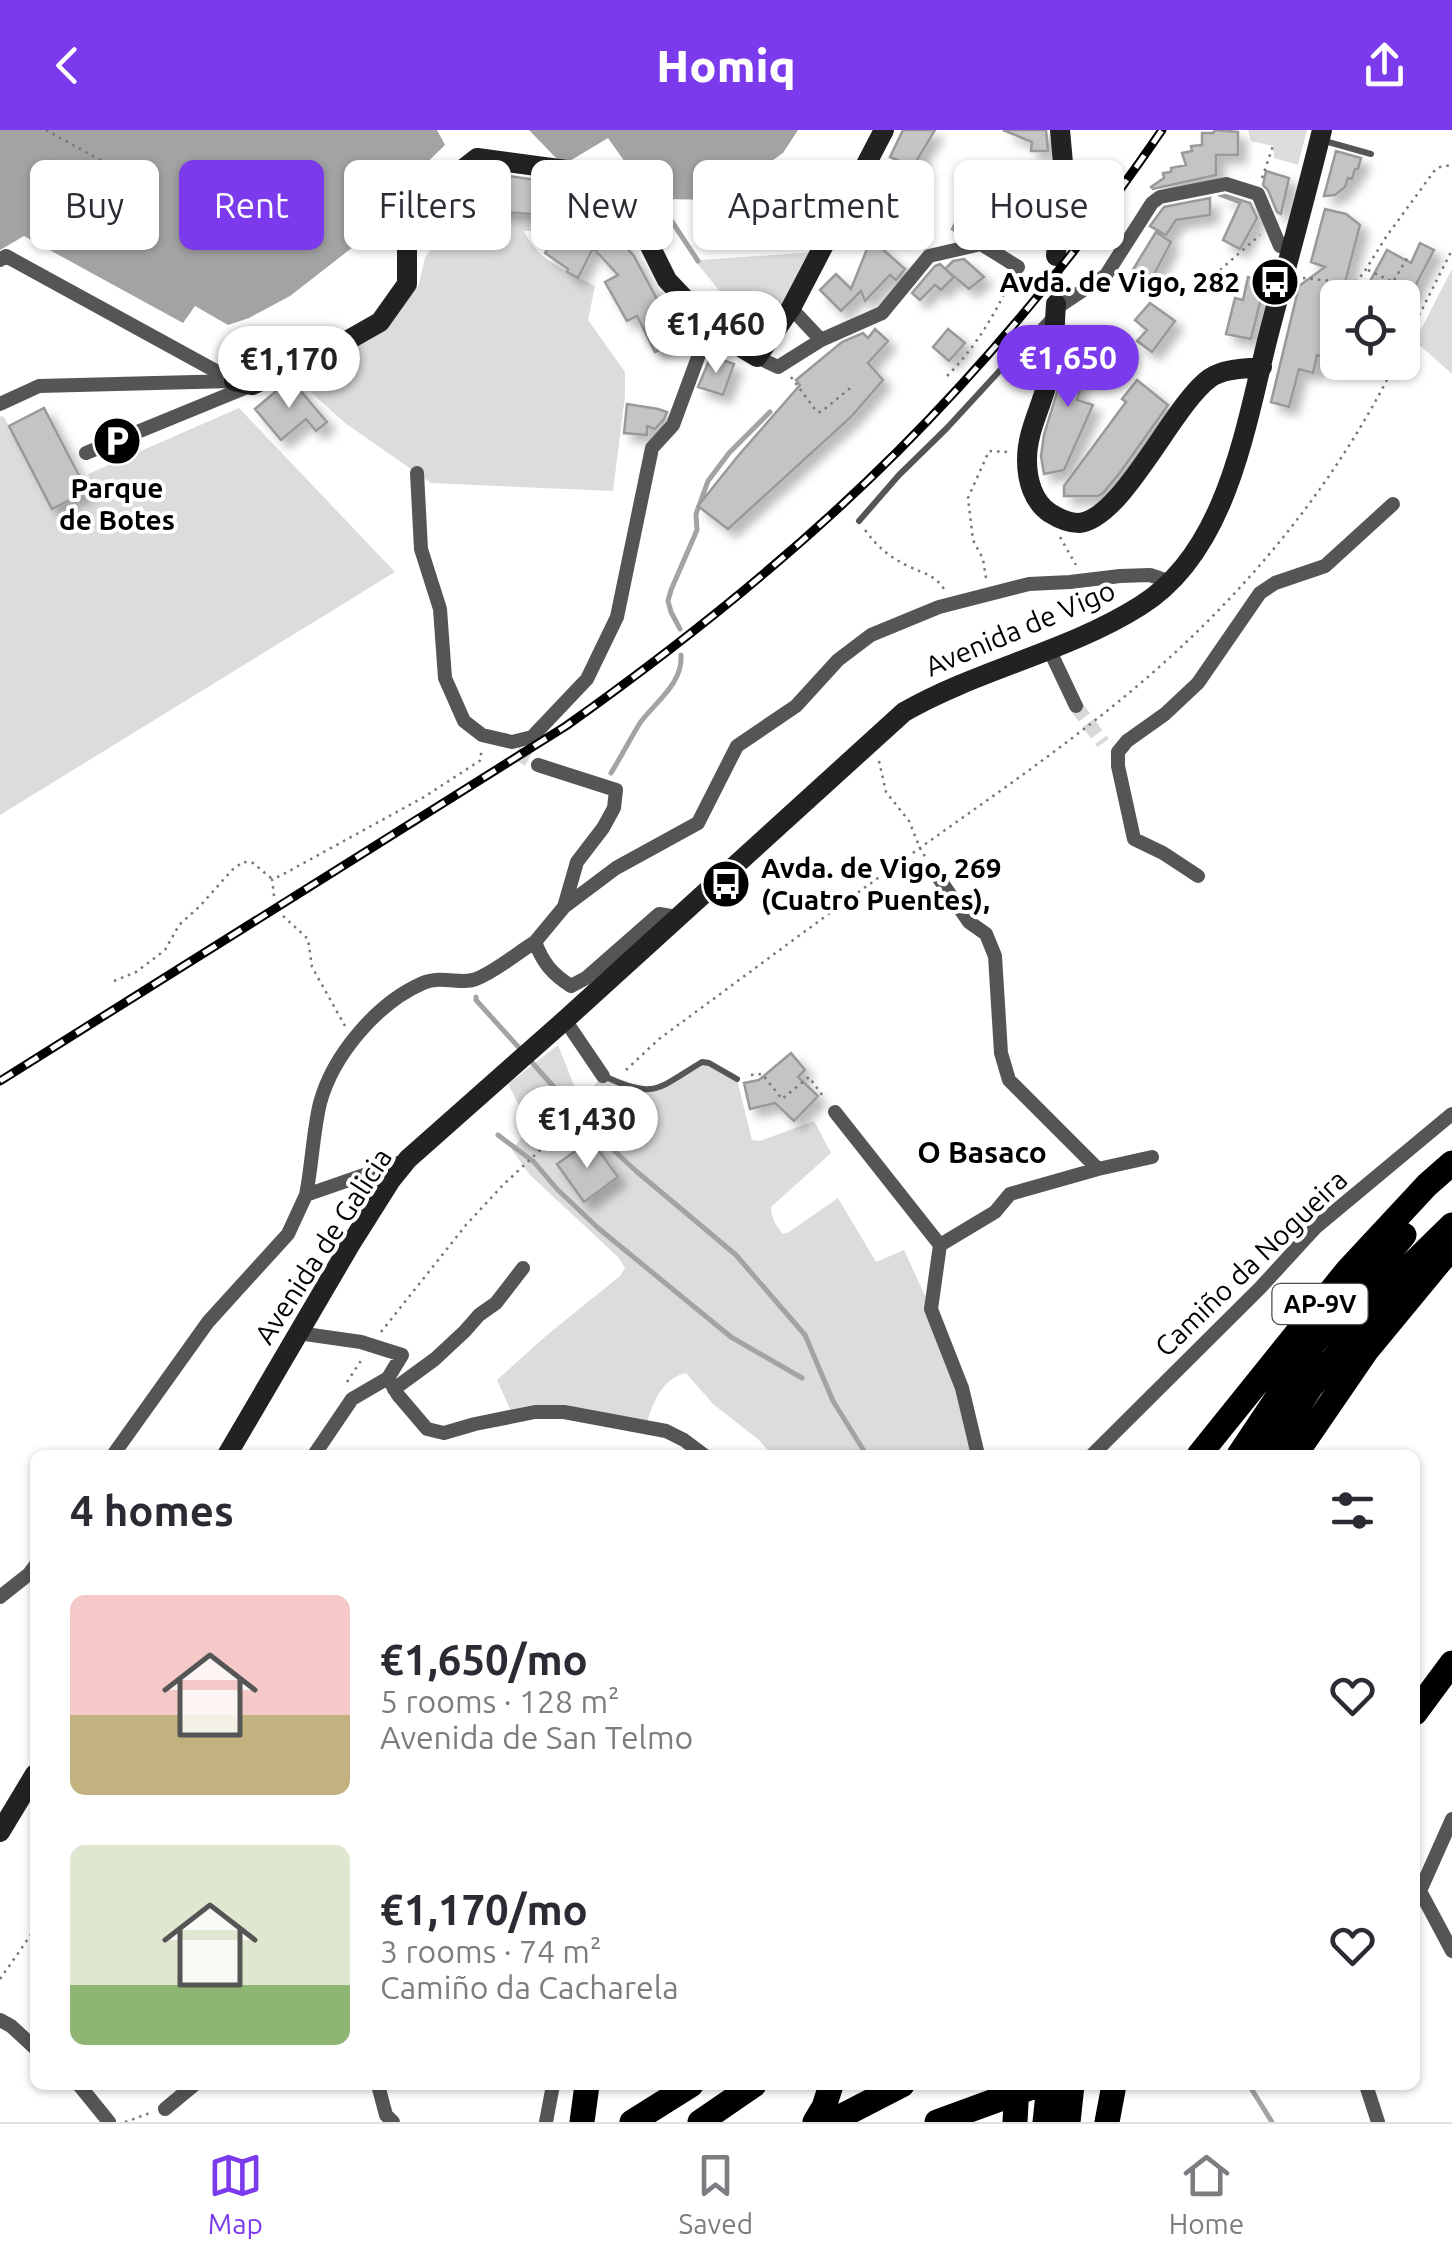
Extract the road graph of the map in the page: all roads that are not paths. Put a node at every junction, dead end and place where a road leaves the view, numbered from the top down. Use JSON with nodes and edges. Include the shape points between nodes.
{"nodes":[{"id":1,"x":884,"y":130,"type":"edge"},
{"id":2,"x":1060,"y":130,"type":"edge"},
{"id":3,"x":1321,"y":135,"type":"edge"},
{"id":4,"x":1371,"y":154,"type":"dead end"},
{"id":5,"x":1292,"y":250,"type":"junction"},
{"id":6,"x":1056,"y":256,"type":"tunnel mouth"},
{"id":7,"x":0,"y":260,"type":"edge"},
{"id":8,"x":1018,"y":267,"type":"road end"},
{"id":9,"x":1056,"y":306,"type":"junction"},
{"id":10,"x":792,"y":308,"type":"junction"},
{"id":11,"x":717,"y":333,"type":"junction"},
{"id":12,"x":821,"y":340,"type":"junction"},
{"id":13,"x":757,"y":357,"type":"junction"},
{"id":14,"x":1262,"y":367,"type":"junction"},
{"id":15,"x":243,"y":383,"type":"junction"},
{"id":16,"x":0,"y":404,"type":"edge"},
{"id":17,"x":86,"y":453,"type":"dead end"},
{"id":18,"x":417,"y":473,"type":"dead end"},
{"id":19,"x":1392,"y":504,"type":"dead end"},
{"id":20,"x":859,"y":521,"type":"road end"},
{"id":21,"x":1170,"y":582,"type":"junction"},
{"id":22,"x":1049,"y":649,"type":"junction"},
{"id":23,"x":1076,"y":706,"type":"tunnel mouth"},
{"id":24,"x":482,"y":734,"type":"junction"},
{"id":25,"x":1103,"y":743,"type":"tunnel mouth"},
{"id":26,"x":516,"y":752,"type":"tunnel mouth"},
{"id":27,"x":1118,"y":752,"type":"junction"},
{"id":28,"x":538,"y":765,"type":"tunnel mouth"},
{"id":29,"x":936,"y":874,"type":"road end"},
{"id":30,"x":1198,"y":876,"type":"dead end"},
{"id":31,"x":564,"y":907,"type":"junction"},
{"id":32,"x":678,"y":917,"type":"junction"},
{"id":33,"x":535,"y":942,"type":"junction"},
{"id":34,"x":561,"y":1024,"type":"junction"},
{"id":35,"x":535,"y":1047,"type":"joint"},
{"id":36,"x":610,"y":1077,"type":"joint"},
{"id":37,"x":736,"y":1079,"type":"road end"},
{"id":38,"x":835,"y":1112,"type":"road end"},
{"id":39,"x":1452,"y":1114,"type":"edge"},
{"id":40,"x":1152,"y":1157,"type":"dead end"},
{"id":41,"x":408,"y":1159,"type":"junction"},
{"id":42,"x":1452,"y":1162,"type":"edge"},
{"id":43,"x":1098,"y":1169,"type":"junction"},
{"id":44,"x":1452,"y":1184,"type":"edge"},
{"id":45,"x":306,"y":1195,"type":"junction"},
{"id":46,"x":1452,"y":1225,"type":"edge"},
{"id":47,"x":940,"y":1245,"type":"junction"},
{"id":48,"x":1452,"y":1247,"type":"edge"},
{"id":49,"x":523,"y":1268,"type":"dead end"},
{"id":50,"x":298,"y":1333,"type":"junction"},
{"id":51,"x":391,"y":1384,"type":"junction"},
{"id":52,"x":117,"y":1450,"type":"edge"},
{"id":53,"x":230,"y":1450,"type":"edge"},
{"id":54,"x":317,"y":1450,"type":"edge"},
{"id":55,"x":697,"y":1450,"type":"edge"},
{"id":56,"x":977,"y":1450,"type":"edge"},
{"id":57,"x":1097,"y":1450,"type":"edge"},
{"id":58,"x":1202,"y":1450,"type":"edge"},
{"id":59,"x":1241,"y":1450,"type":"edge"},
{"id":60,"x":1270,"y":1450,"type":"edge"},
{"id":61,"x":1298,"y":1450,"type":"edge"},
{"id":62,"x":30,"y":1573,"type":"edge"},
{"id":63,"x":0,"y":1597,"type":"edge"},
{"id":64,"x":1452,"y":1663,"type":"edge"},
{"id":65,"x":1423,"y":1686,"type":"edge"},
{"id":66,"x":30,"y":1782,"type":"edge"},
{"id":67,"x":1452,"y":1819,"type":"edge"},
{"id":68,"x":0,"y":1832,"type":"edge"},
{"id":69,"x":1420,"y":1889,"type":"edge"},
{"id":70,"x":1420,"y":1901,"type":"edge"},
{"id":71,"x":1452,"y":1951,"type":"edge"},
{"id":72,"x":0,"y":2020,"type":"edge"},
{"id":73,"x":30,"y":2043,"type":"edge"},
{"id":74,"x":83,"y":2090,"type":"edge"},
{"id":75,"x":188,"y":2090,"type":"edge"},
{"id":76,"x":379,"y":2090,"type":"edge"},
{"id":77,"x":551,"y":2090,"type":"edge"},
{"id":78,"x":683,"y":2090,"type":"edge"},
{"id":79,"x":747,"y":2090,"type":"edge"},
{"id":80,"x":886,"y":2090,"type":"edge"},
{"id":81,"x":1016,"y":2090,"type":"edge"},
{"id":82,"x":1024,"y":2090,"type":"edge"},
{"id":83,"x":1049,"y":2090,"type":"edge"},
{"id":84,"x":1071,"y":2090,"type":"edge"},
{"id":85,"x":1113,"y":2090,"type":"edge"},
{"id":86,"x":1368,"y":2090,"type":"edge"},
{"id":87,"x":166,"y":2109,"type":"road end"},
{"id":88,"x":825,"y":2109,"type":"edge"},
{"id":89,"x":1108,"y":2117,"type":"edge"},
{"id":90,"x":109,"y":2122,"type":"edge"},
{"id":91,"x":393,"y":2122,"type":"edge"},
{"id":92,"x":546,"y":2122,"type":"edge"},
{"id":93,"x":632,"y":2122,"type":"edge"},
{"id":94,"x":700,"y":2122,"type":"edge"},
{"id":95,"x":936,"y":2122,"type":"edge"},
{"id":96,"x":1015,"y":2122,"type":"edge"},
{"id":97,"x":1045,"y":2122,"type":"edge"},
{"id":98,"x":1068,"y":2122,"type":"edge"},
{"id":99,"x":1378,"y":2122,"type":"edge"}],
"edges":[{"from":1,"to":10,"type":"main road"},
{"from":2,"to":6,"type":"main road"},
{"from":3,"to":4,"type":"lane"},
{"from":3,"to":5,"type":"main road","name":"Avenida de Vigo"},
{"from":5,"to":9,"type":"street","via":[[1280,246],[1258,194],[1226,184],[1160,197],[1106,274]]},
{"from":5,"to":14,"type":"main road","name":"Avenida de Vigo"},
{"from":7,"to":15,"type":"street","via":[[6,256]]},
{"from":8,"to":12,"type":"street","via":[[981,244],[929,256],[882,312]]},
{"from":9,"to":14,"type":"main road","via":[[1028,476],[1039,503],[1062,520],[1080,523],[1120,495],[1202,386],[1221,373]]},
{"from":9,"to":20,"type":"lane"},
{"from":10,"to":12,"type":"street"},
{"from":10,"to":13,"type":"main road"},
{"from":11,"to":13,"type":"main road"},
{"from":11,"to":15,"type":"main road","via":[[666,280],[636,216],[574,171],[478,158],[416,206],[407,229],[407,284],[380,322],[329,351]]},
{"from":11,"to":24,"type":"street","via":[[700,352],[673,425],[652,448],[617,617],[587,680],[532,737],[512,742]]},
{"from":12,"to":13,"type":"street","via":[[778,366]]},
{"from":14,"to":21,"type":"main road","name":"Avenida de Vigo","via":[[1238,459],[1212,522]]},
{"from":15,"to":16,"type":"street","via":[[39,386]]},
{"from":15,"to":17,"type":"street"},
{"from":18,"to":24,"type":"street","via":[[421,549],[440,609],[445,678],[464,721]]},
{"from":19,"to":27,"type":"street","via":[[1326,566],[1260,592],[1198,683]]},
{"from":21,"to":22,"type":"main road","name":"Avenida de Vigo","via":[[1102,628]]},
{"from":21,"to":31,"type":"street","via":[[1120,576],[1029,584],[870,635],[796,706],[737,746],[698,822],[616,868]]},
{"from":22,"to":23,"type":"street"},
{"from":22,"to":32,"type":"main road","name":"Avenida de Vigo","via":[[904,712]]},
{"from":24,"to":26,"type":"street"},
{"from":25,"to":27,"type":"street"},
{"from":27,"to":30,"type":"street","via":[[1134,840]]},
{"from":28,"to":31,"type":"street","via":[[616,790],[614,808],[578,862]]},
{"from":29,"to":43,"type":"street","via":[[969,922],[986,934],[995,956],[1009,1080]]},
{"from":31,"to":33,"type":"street"},
{"from":32,"to":33,"type":"street","via":[[659,914],[571,986],[554,975]]},
{"from":32,"to":34,"type":"main road","name":"Avenida de Vigo"},
{"from":33,"to":45,"type":"street","via":[[473,981],[426,981],[388,1002],[328,1077]]},
{"from":34,"to":35,"type":"main road","name":"Avenida de Vigo"},
{"from":34,"to":36,"type":"street"},
{"from":35,"to":41,"type":"main road","name":"Avenida de Galicia"},
{"from":36,"to":37,"type":"lane","via":[[650,1091],[709,1062]]},
{"from":38,"to":47,"type":"street"},
{"from":39,"to":57,"type":"street","name":"Camiño da Nogueira","via":[[1316,1227]]},
{"from":40,"to":43,"type":"street"},
{"from":41,"to":45,"type":"street"},
{"from":41,"to":50,"type":"main road","name":"Avenida de Galicia"},
{"from":42,"to":58,"type":"highway","number":"AP-9V","via":[[1347,1271]]},
{"from":43,"to":47,"type":"street","via":[[1010,1194],[995,1212]]},
{"from":44,"to":59,"type":"highway","via":[[1313,1344]]},
{"from":45,"to":52,"type":"street","via":[[288,1234],[208,1322]]},
{"from":46,"to":60,"type":"highway","via":[[1400,1277],[1310,1388]]},
{"from":47,"to":56,"type":"street","via":[[931,1309],[962,1388]]},
{"from":48,"to":61,"type":"highway","number":"AP-9V","via":[[1366,1350]]},
{"from":49,"to":51,"type":"street","via":[[466,1332]]},
{"from":50,"to":51,"type":"street","via":[[402,1355]]},
{"from":50,"to":53,"type":"main road","name":"Avenida de Galicia"},
{"from":51,"to":54,"type":"street","via":[[352,1399]]},
{"from":51,"to":55,"type":"street","via":[[427,1429],[444,1432],[564,1412],[666,1430]]},
{"from":62,"to":63,"type":"street"},
{"from":64,"to":65,"type":"highway"},
{"from":66,"to":68,"type":"main road"},
{"from":67,"to":69,"type":"street"},
{"from":70,"to":71,"type":"street"},
{"from":72,"to":73,"type":"street"},
{"from":74,"to":90,"type":"street"},
{"from":75,"to":87,"type":"street"},
{"from":76,"to":91,"type":"street"},
{"from":77,"to":92,"type":"street"},
{"from":78,"to":93,"type":"highway"},
{"from":79,"to":94,"type":"highway"},
{"from":80,"to":88,"type":"highway"},
{"from":81,"to":96,"type":"highway"},
{"from":82,"to":95,"type":"highway"},
{"from":83,"to":97,"type":"highway"},
{"from":84,"to":98,"type":"highway"},
{"from":85,"to":89,"type":"highway"},
{"from":86,"to":99,"type":"street"}]}
